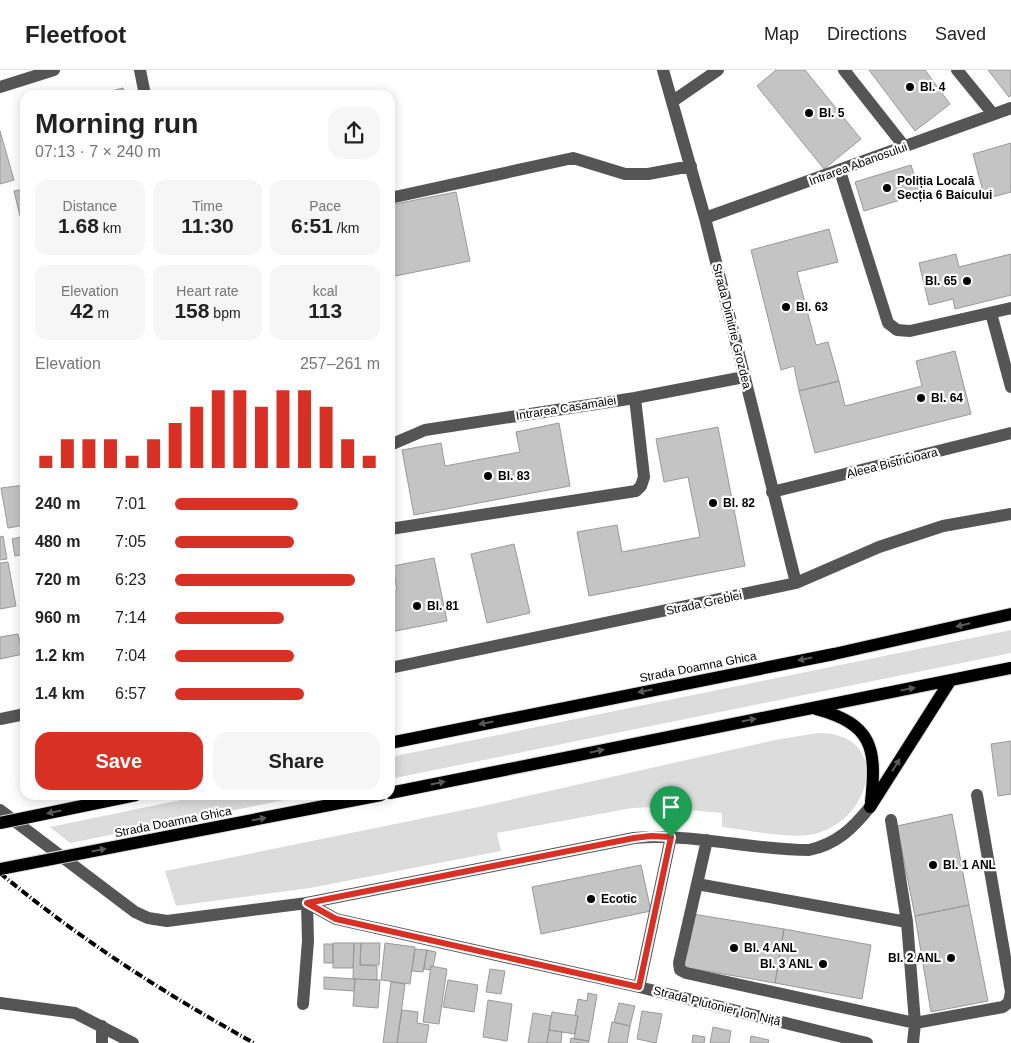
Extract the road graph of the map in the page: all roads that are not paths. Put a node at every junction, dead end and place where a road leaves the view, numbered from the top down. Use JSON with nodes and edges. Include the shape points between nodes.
{"nodes":[{"id":1,"x":54,"y":70,"type":"edge"},
{"id":2,"x":140,"y":70,"type":"edge"},
{"id":3,"x":663,"y":70,"type":"edge"},
{"id":4,"x":718,"y":70,"type":"edge"},
{"id":5,"x":844,"y":70,"type":"edge"},
{"id":6,"x":958,"y":70,"type":"edge"},
{"id":7,"x":0,"y":87,"type":"edge"},
{"id":8,"x":144,"y":90,"type":"edge"},
{"id":9,"x":673,"y":101,"type":"junction"},
{"id":10,"x":1011,"y":108,"type":"edge"},
{"id":11,"x":993,"y":114,"type":"junction"},
{"id":12,"x":904,"y":146,"type":"junction"},
{"id":13,"x":692,"y":166,"type":"junction"},
{"id":14,"x":840,"y":171,"type":"junction"},
{"id":15,"x":395,"y":197,"type":"edge"},
{"id":16,"x":705,"y":218,"type":"junction"},
{"id":17,"x":1011,"y":308,"type":"edge"},
{"id":18,"x":991,"y":313,"type":"junction"},
{"id":19,"x":744,"y":377,"type":"junction"},
{"id":20,"x":1011,"y":387,"type":"edge"},
{"id":21,"x":635,"y":398,"type":"junction"},
{"id":22,"x":1011,"y":433,"type":"edge"},
{"id":23,"x":395,"y":443,"type":"edge"},
{"id":24,"x":772,"y":492,"type":"junction"},
{"id":25,"x":1011,"y":514,"type":"edge"},
{"id":26,"x":395,"y":528,"type":"edge"},
{"id":27,"x":796,"y":583,"type":"junction"},
{"id":28,"x":1011,"y":614,"type":"edge"},
{"id":29,"x":395,"y":667,"type":"edge"},
{"id":30,"x":1011,"y":668,"type":"edge"},
{"id":31,"x":950,"y":681,"type":"junction"},
{"id":32,"x":813,"y":708,"type":"junction"},
{"id":33,"x":20,"y":715,"type":"edge"},
{"id":34,"x":0,"y":719,"type":"edge"},
{"id":35,"x":395,"y":742,"type":"edge"},
{"id":36,"x":395,"y":792,"type":"edge"},
{"id":37,"x":976,"y":795,"type":"dead end"},
{"id":38,"x":112,"y":800,"type":"edge"},
{"id":39,"x":355,"y":800,"type":"edge"},
{"id":40,"x":870,"y":806,"type":"junction"},
{"id":41,"x":0,"y":810,"type":"edge"},
{"id":42,"x":891,"y":820,"type":"dead end"},
{"id":43,"x":0,"y":823,"type":"edge"},
{"id":44,"x":671,"y":837,"type":"junction"},
{"id":45,"x":707,"y":840,"type":"junction"},
{"id":46,"x":0,"y":869,"type":"edge"},
{"id":47,"x":697,"y":884,"type":"junction"},
{"id":48,"x":307,"y":903,"type":"junction"},
{"id":49,"x":907,"y":922,"type":"junction"},
{"id":50,"x":639,"y":987,"type":"junction"},
{"id":51,"x":0,"y":1004,"type":"edge"},
{"id":52,"x":304,"y":1004,"type":"dead end"},
{"id":53,"x":915,"y":1023,"type":"junction"},
{"id":54,"x":102,"y":1026,"type":"junction"},
{"id":55,"x":102,"y":1043,"type":"edge"},
{"id":56,"x":133,"y":1043,"type":"edge"},
{"id":57,"x":867,"y":1043,"type":"edge"},
{"id":58,"x":914,"y":1043,"type":"edge"}],
"edges":[{"from":1,"to":7,"type":"street"},
{"from":2,"to":8,"type":"street"},
{"from":3,"to":9,"type":"street","name":"Strada Dimitrie Grozdea"},
{"from":4,"to":9,"type":"street"},
{"from":5,"to":12,"type":"street"},
{"from":6,"to":11,"type":"street"},
{"from":9,"to":13,"type":"street","name":"Strada Dimitrie Grozdea"},
{"from":10,"to":11,"type":"street","name":"Intrarea Abanosului"},
{"from":11,"to":12,"type":"street","name":"Intrarea Abanosului"},
{"from":12,"to":14,"type":"street","name":"Intrarea Abanosului"},
{"from":13,"to":15,"type":"street","via":[[648,174],[625,174],[573,158]]},
{"from":13,"to":16,"type":"street","name":"Strada Dimitrie Grozdea"},
{"from":14,"to":16,"type":"street","name":"Intrarea Abanosului"},
{"from":14,"to":18,"type":"street","via":[[888,323],[897,330],[910,331]]},
{"from":16,"to":19,"type":"street","name":"Strada Dimitrie Grozdea"},
{"from":17,"to":18,"type":"street"},
{"from":18,"to":20,"type":"street"},
{"from":19,"to":21,"type":"street","name":"Intrarea Casamalei"},
{"from":19,"to":24,"type":"street","name":"Strada Dimitrie Grozdea"},
{"from":21,"to":23,"type":"street","name":"Intrarea Casamalei","via":[[425,430]]},
{"from":21,"to":26,"type":"street","via":[[644,477],[636,491]]},
{"from":22,"to":24,"type":"street","name":"Aleea Bistricioara"},
{"from":24,"to":27,"type":"street","name":"Strada Dimitrie Grozdea"},
{"from":25,"to":27,"type":"street","name":"Strada Greblei","via":[[943,526],[879,547]]},
{"from":27,"to":29,"type":"street","name":"Strada Greblei"},
{"from":28,"to":35,"type":"main road","name":"Strada Doamna Ghica","one_way":true,"via":[[834,654]]},
{"from":30,"to":31,"type":"main road"},
{"from":32,"to":31,"type":"main road","one_way":true},
{"from":40,"to":31,"type":"main road","one_way":true},
{"from":36,"to":32,"type":"main road","one_way":true},
{"from":32,"to":40,"type":"main road","via":[[845,718],[865,737],[874,764]]},
{"from":33,"to":34,"type":"street"},
{"from":37,"to":53,"type":"street","via":[[1011,992],[1003,1007]]},
{"from":38,"to":43,"type":"main road","one_way":true,"bridge":true},
{"from":46,"to":39,"type":"main road","name":"Strada Doamna Ghica","one_way":true,"bridge":true},
{"from":40,"to":45,"type":"street","via":[[840,838],[824,847],[809,850]]},
{"from":41,"to":48,"type":"street","via":[[135,912],[148,918],[167,921]]},
{"from":42,"to":49,"type":"street"},
{"from":44,"to":45,"type":"street"},
{"from":44,"to":48,"type":"street","via":[[634,838]]},
{"from":44,"to":50,"type":"street"},
{"from":45,"to":47,"type":"street"},
{"from":47,"to":49,"type":"street"},
{"from":47,"to":53,"type":"street","via":[[680,970]]},
{"from":48,"to":50,"type":"street","name":"Strada Plutonier Ion Niță","via":[[336,919]]},
{"from":48,"to":52,"type":"street"},
{"from":49,"to":53,"type":"street"},
{"from":50,"to":57,"type":"street","name":"Strada Plutonier Ion Niță"},
{"from":51,"to":54,"type":"street","via":[[64,1010]]},
{"from":53,"to":58,"type":"street"},
{"from":54,"to":55,"type":"street"},
{"from":54,"to":56,"type":"street"}]}
